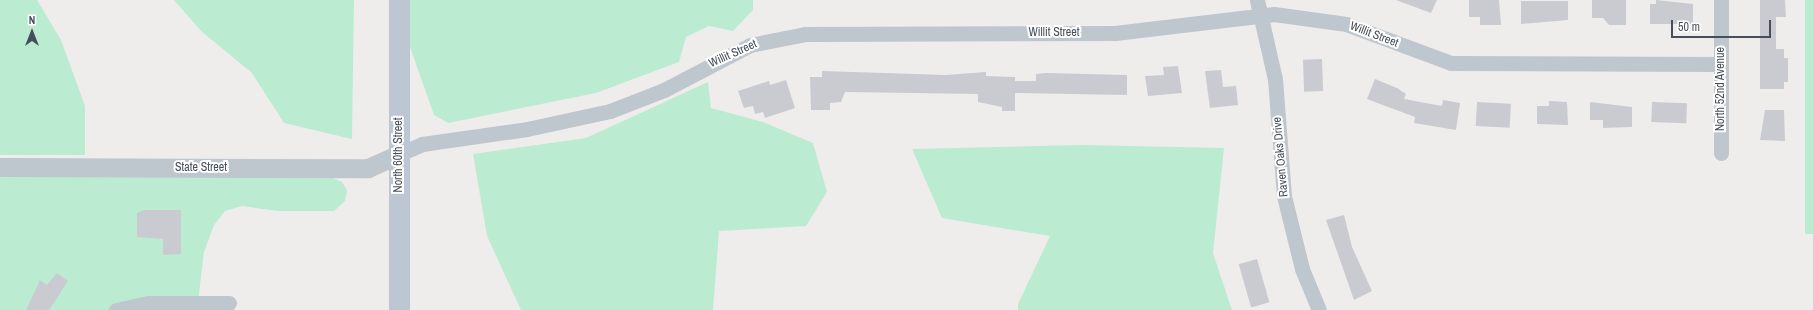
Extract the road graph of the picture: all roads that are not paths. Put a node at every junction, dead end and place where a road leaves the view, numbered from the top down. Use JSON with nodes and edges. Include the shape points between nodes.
{"nodes":[{"id":1,"x":399,"y":0,"type":"edge"},
{"id":2,"x":1721,"y":0,"type":"edge"},
{"id":3,"x":1258,"y":7,"type":"edge"},
{"id":4,"x":1721,"y":64,"type":"junction"},
{"id":5,"x":1721,"y":153,"type":"dead end"},
{"id":6,"x":399,"y":154,"type":"junction"},
{"id":7,"x":0,"y":167,"type":"edge"},
{"id":8,"x":229,"y":303,"type":"dead end"},
{"id":9,"x":116,"y":310,"type":"edge"},
{"id":10,"x":399,"y":310,"type":"edge"},
{"id":11,"x":1319,"y":310,"type":"edge"}],
"edges":[{"from":1,"to":6,"type":"main road","name":"North 60th Street"},
{"from":2,"to":4,"type":"street","name":"North 52nd Avenue"},
{"from":3,"to":4,"type":"street","name":"Willit Street","via":[[1346,24],[1451,63]]},
{"from":3,"to":6,"type":"street","name":"Willit Street","via":[[1159,31],[788,36],[750,45],[664,90],[610,111],[526,129],[422,144]]},
{"from":3,"to":11,"type":"street","name":"Raven Oaks Drive","via":[[1275,79],[1284,196],[1302,269]]},
{"from":4,"to":5,"type":"street","name":"North 52nd Avenue"},
{"from":6,"to":7,"type":"street","name":"State Street","via":[[368,168]]},
{"from":6,"to":10,"type":"main road","name":"North 60th Street"},
{"from":8,"to":9,"type":"street","via":[[149,303]]}]}
